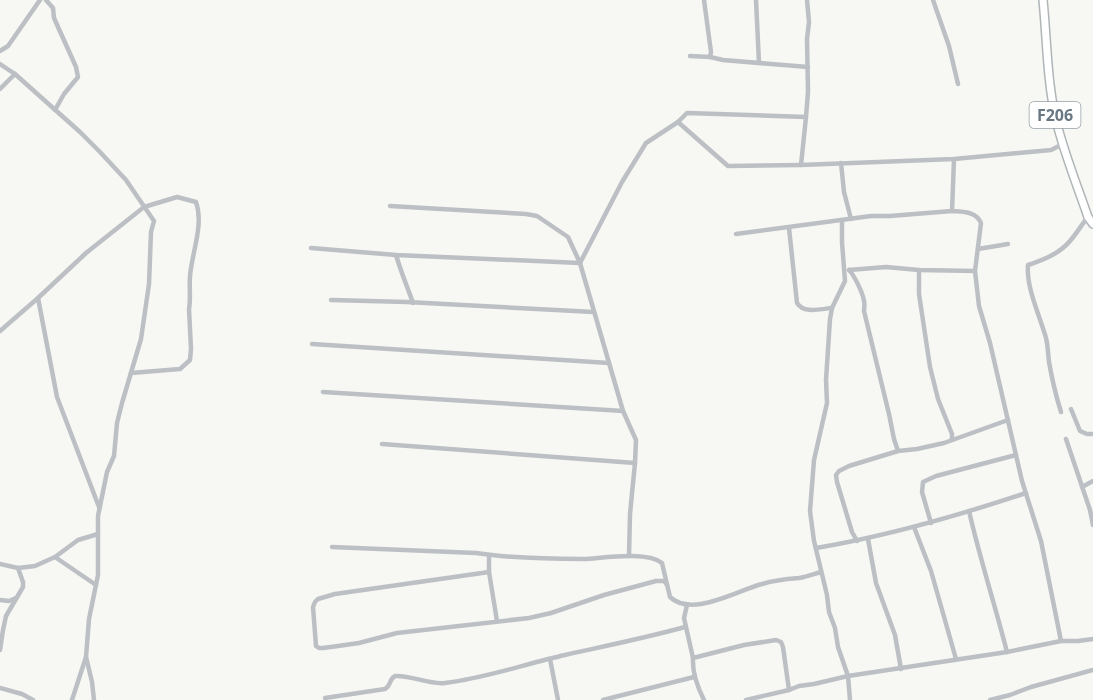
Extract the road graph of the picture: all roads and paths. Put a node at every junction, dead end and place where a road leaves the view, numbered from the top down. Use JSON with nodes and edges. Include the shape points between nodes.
{"nodes":[{"id":1,"x":40,"y":0,"type":"edge"},
{"id":2,"x":46,"y":0,"type":"edge"},
{"id":3,"x":704,"y":0,"type":"edge"},
{"id":4,"x":756,"y":0,"type":"edge"},
{"id":5,"x":807,"y":0,"type":"edge"},
{"id":6,"x":933,"y":0,"type":"edge"},
{"id":7,"x":1043,"y":0,"type":"edge"},
{"id":8,"x":0,"y":51,"type":"edge"},
{"id":9,"x":690,"y":56,"type":"dead end"},
{"id":10,"x":710,"y":57,"type":"junction"},
{"id":11,"x":759,"y":63,"type":"junction"},
{"id":12,"x":0,"y":64,"type":"edge"},
{"id":13,"x":808,"y":67,"type":"junction"},
{"id":14,"x":15,"y":74,"type":"junction"},
{"id":15,"x":958,"y":84,"type":"dead end"},
{"id":16,"x":0,"y":89,"type":"edge"},
{"id":17,"x":55,"y":110,"type":"junction"},
{"id":18,"x":806,"y":117,"type":"junction"},
{"id":19,"x":678,"y":122,"type":"junction"},
{"id":20,"x":1063,"y":144,"type":"junction"},
{"id":21,"x":954,"y":159,"type":"junction"},
{"id":22,"x":841,"y":163,"type":"junction"},
{"id":23,"x":801,"y":165,"type":"junction"},
{"id":24,"x":390,"y":206,"type":"dead end"},
{"id":25,"x":144,"y":207,"type":"junction"},
{"id":26,"x":952,"y":211,"type":"junction"},
{"id":27,"x":1088,"y":217,"type":"junction"},
{"id":28,"x":851,"y":219,"type":"junction"},
{"id":29,"x":842,"y":221,"type":"junction"},
{"id":30,"x":1093,"y":224,"type":"edge"},
{"id":31,"x":789,"y":228,"type":"junction"},
{"id":32,"x":735,"y":234,"type":"dead end"},
{"id":33,"x":1008,"y":244,"type":"dead end"},
{"id":34,"x":311,"y":248,"type":"dead end"},
{"id":35,"x":978,"y":249,"type":"junction"},
{"id":36,"x":396,"y":255,"type":"junction"},
{"id":37,"x":580,"y":263,"type":"junction"},
{"id":38,"x":846,"y":269,"type":"junction"},
{"id":39,"x":919,"y":270,"type":"junction"},
{"id":40,"x":975,"y":271,"type":"junction"},
{"id":41,"x":38,"y":298,"type":"junction"},
{"id":42,"x":331,"y":300,"type":"dead end"},
{"id":43,"x":413,"y":303,"type":"junction"},
{"id":44,"x":832,"y":308,"type":"junction"},
{"id":45,"x":594,"y":312,"type":"junction"},
{"id":46,"x":0,"y":331,"type":"edge"},
{"id":47,"x":312,"y":344,"type":"dead end"},
{"id":48,"x":609,"y":363,"type":"junction"},
{"id":49,"x":131,"y":373,"type":"junction"},
{"id":50,"x":323,"y":392,"type":"dead end"},
{"id":51,"x":1071,"y":409,"type":"dead end"},
{"id":52,"x":623,"y":411,"type":"junction"},
{"id":53,"x":1061,"y":412,"type":"dead end"},
{"id":54,"x":1008,"y":420,"type":"junction"},
{"id":55,"x":1093,"y":434,"type":"edge"},
{"id":56,"x":1066,"y":439,"type":"dead end"},
{"id":57,"x":952,"y":440,"type":"junction"},
{"id":58,"x":382,"y":444,"type":"dead end"},
{"id":59,"x":898,"y":451,"type":"junction"},
{"id":60,"x":1016,"y":455,"type":"junction"},
{"id":61,"x":635,"y":463,"type":"junction"},
{"id":62,"x":1093,"y":481,"type":"edge"},
{"id":63,"x":1082,"y":487,"type":"junction"},
{"id":64,"x":1026,"y":493,"type":"junction"},
{"id":65,"x":99,"y":507,"type":"junction"},
{"id":66,"x":969,"y":511,"type":"junction"},
{"id":67,"x":931,"y":522,"type":"junction"},
{"id":68,"x":1093,"y":525,"type":"edge"},
{"id":69,"x":914,"y":527,"type":"junction"},
{"id":70,"x":98,"y":534,"type":"junction"},
{"id":71,"x":868,"y":539,"type":"junction"},
{"id":72,"x":857,"y":541,"type":"junction"},
{"id":73,"x":332,"y":547,"type":"dead end"},
{"id":74,"x":816,"y":548,"type":"junction"},
{"id":75,"x":489,"y":555,"type":"junction"},
{"id":76,"x":629,"y":556,"type":"junction"},
{"id":77,"x":55,"y":557,"type":"junction"},
{"id":78,"x":0,"y":564,"type":"edge"},
{"id":79,"x":18,"y":568,"type":"junction"},
{"id":80,"x":489,"y":572,"type":"junction"},
{"id":81,"x":821,"y":572,"type":"junction"},
{"id":82,"x":96,"y":585,"type":"junction"},
{"id":83,"x":667,"y":585,"type":"junction"},
{"id":84,"x":16,"y":598,"type":"junction"},
{"id":85,"x":0,"y":600,"type":"edge"},
{"id":86,"x":687,"y":605,"type":"junction"},
{"id":87,"x":497,"y":621,"type":"junction"},
{"id":88,"x":685,"y":627,"type":"junction"},
{"id":89,"x":1093,"y":639,"type":"edge"},
{"id":90,"x":1061,"y":641,"type":"junction"},
{"id":91,"x":0,"y":650,"type":"edge"},
{"id":92,"x":1007,"y":652,"type":"junction"},
{"id":93,"x":86,"y":657,"type":"junction"},
{"id":94,"x":693,"y":657,"type":"junction"},
{"id":95,"x":550,"y":659,"type":"junction"},
{"id":96,"x":956,"y":659,"type":"junction"},
{"id":97,"x":901,"y":669,"type":"junction"},
{"id":98,"x":1093,"y":670,"type":"edge"},
{"id":99,"x":848,"y":676,"type":"junction"},
{"id":100,"x":694,"y":677,"type":"junction"},
{"id":101,"x":0,"y":688,"type":"edge"},
{"id":102,"x":789,"y":690,"type":"junction"},
{"id":103,"x":325,"y":698,"type":"dead end"},
{"id":104,"x":33,"y":700,"type":"edge"},
{"id":105,"x":72,"y":700,"type":"edge"},
{"id":106,"x":94,"y":700,"type":"edge"},
{"id":107,"x":558,"y":700,"type":"edge"},
{"id":108,"x":603,"y":700,"type":"edge"},
{"id":109,"x":704,"y":700,"type":"edge"},
{"id":110,"x":746,"y":700,"type":"edge"},
{"id":111,"x":850,"y":700,"type":"edge"},
{"id":112,"x":990,"y":700,"type":"edge"}],
"edges":[{"from":1,"to":8,"type":"street","via":[[8,46]]},
{"from":2,"to":17,"type":"street","via":[[53,8],[77,75]]},
{"from":3,"to":10,"type":"street"},
{"from":4,"to":11,"type":"street"},
{"from":5,"to":13,"type":"street"},
{"from":6,"to":15,"type":"street"},
{"from":7,"to":20,"type":"main road","number":"F206","via":[[1051,88]]},
{"from":9,"to":10,"type":"street"},
{"from":10,"to":11,"type":"street"},
{"from":11,"to":13,"type":"street"},
{"from":12,"to":14,"type":"street"},
{"from":13,"to":18,"type":"street"},
{"from":14,"to":16,"type":"street"},
{"from":14,"to":17,"type":"street"},
{"from":17,"to":25,"type":"street","via":[[126,180]]},
{"from":18,"to":19,"type":"street","via":[[687,113]]},
{"from":18,"to":23,"type":"street"},
{"from":19,"to":23,"type":"street","via":[[728,166]]},
{"from":19,"to":37,"type":"street","via":[[646,143]]},
{"from":20,"to":21,"type":"street","via":[[1051,150]]},
{"from":20,"to":27,"type":"main road","number":"F206"},
{"from":21,"to":22,"type":"street"},
{"from":21,"to":26,"type":"street"},
{"from":22,"to":23,"type":"street"},
{"from":22,"to":28,"type":"street"},
{"from":24,"to":37,"type":"street","via":[[537,216],[568,237]]},
{"from":25,"to":41,"type":"street"},
{"from":25,"to":49,"type":"street","via":[[154,221],[141,339]]},
{"from":25,"to":49,"type":"street","via":[[177,197],[196,202],[200,213],[190,276],[191,349],[190,360],[180,369]]},
{"from":26,"to":28,"type":"street"},
{"from":26,"to":35,"type":"street","via":[[974,214],[980,219]]},
{"from":27,"to":30,"type":"main road","number":"F206"},
{"from":27,"to":53,"type":"street","via":[[1070,242],[1028,265],[1027,272]]},
{"from":28,"to":29,"type":"street"},
{"from":29,"to":31,"type":"street"},
{"from":29,"to":38,"type":"street"},
{"from":31,"to":32,"type":"street"},
{"from":31,"to":44,"type":"street","via":[[798,307]]},
{"from":33,"to":35,"type":"street"},
{"from":34,"to":36,"type":"street"},
{"from":35,"to":40,"type":"street"},
{"from":36,"to":37,"type":"street"},
{"from":36,"to":43,"type":"street"},
{"from":37,"to":45,"type":"street"},
{"from":38,"to":39,"type":"street"},
{"from":38,"to":44,"type":"street","via":[[845,281]]},
{"from":38,"to":59,"type":"street","via":[[854,275],[865,302]]},
{"from":39,"to":40,"type":"street"},
{"from":39,"to":57,"type":"street","via":[[930,367]]},
{"from":40,"to":54,"type":"street","via":[[979,306]]},
{"from":41,"to":46,"type":"street"},
{"from":41,"to":65,"type":"street","via":[[57,397]]},
{"from":42,"to":43,"type":"street"},
{"from":43,"to":45,"type":"street"},
{"from":44,"to":74,"type":"street","via":[[827,403],[816,447],[810,501]]},
{"from":45,"to":48,"type":"street"},
{"from":47,"to":48,"type":"street"},
{"from":48,"to":52,"type":"street"},
{"from":49,"to":65,"type":"street"},
{"from":50,"to":52,"type":"street"},
{"from":51,"to":55,"type":"street","via":[[1080,431]]},
{"from":52,"to":61,"type":"street","via":[[636,440]]},
{"from":54,"to":57,"type":"street"},
{"from":54,"to":60,"type":"street"},
{"from":56,"to":63,"type":"street"},
{"from":57,"to":59,"type":"street"},
{"from":58,"to":61,"type":"street"},
{"from":59,"to":72,"type":"street","via":[[849,466],[836,475]]},
{"from":60,"to":64,"type":"street"},
{"from":60,"to":67,"type":"street","via":[[923,482]]},
{"from":61,"to":76,"type":"street"},
{"from":62,"to":63,"type":"street"},
{"from":63,"to":68,"type":"street"},
{"from":64,"to":66,"type":"street"},
{"from":64,"to":90,"type":"street","via":[[1041,541]]},
{"from":65,"to":70,"type":"street"},
{"from":66,"to":67,"type":"street"},
{"from":66,"to":92,"type":"street"},
{"from":67,"to":69,"type":"street"},
{"from":69,"to":71,"type":"street"},
{"from":69,"to":96,"type":"street"},
{"from":70,"to":77,"type":"street","via":[[78,540]]},
{"from":70,"to":82,"type":"street"},
{"from":71,"to":72,"type":"street"},
{"from":71,"to":97,"type":"street","via":[[876,584],[895,635]]},
{"from":72,"to":74,"type":"street"},
{"from":73,"to":75,"type":"street"},
{"from":74,"to":81,"type":"street"},
{"from":75,"to":76,"type":"street","via":[[583,559]]},
{"from":75,"to":80,"type":"street"},
{"from":76,"to":83,"type":"street","via":[[653,558],[662,563]]},
{"from":77,"to":79,"type":"street"},
{"from":77,"to":82,"type":"street"},
{"from":78,"to":79,"type":"street"},
{"from":79,"to":84,"type":"street","via":[[23,582]]},
{"from":80,"to":87,"type":"street"},
{"from":80,"to":87,"type":"street","via":[[318,599],[313,607],[316,646],[338,646],[387,635]]},
{"from":81,"to":86,"type":"street","via":[[761,584],[708,603]]},
{"from":81,"to":99,"type":"street","via":[[828,612]]},
{"from":82,"to":93,"type":"street"},
{"from":83,"to":86,"type":"street","via":[[670,597]]},
{"from":83,"to":87,"type":"street","via":[[656,581],[551,613]]},
{"from":84,"to":85,"type":"street"},
{"from":84,"to":91,"type":"street","via":[[6,616]]},
{"from":86,"to":88,"type":"street"},
{"from":88,"to":94,"type":"street"},
{"from":88,"to":95,"type":"street"},
{"from":89,"to":90,"type":"street"},
{"from":90,"to":92,"type":"street"},
{"from":92,"to":96,"type":"street"},
{"from":93,"to":105,"type":"street"},
{"from":93,"to":106,"type":"street"},
{"from":94,"to":100,"type":"street"},
{"from":94,"to":102,"type":"street","via":[[776,640],[783,647]]},
{"from":95,"to":103,"type":"street","via":[[443,683],[395,676],[385,689]]},
{"from":95,"to":107,"type":"street"},
{"from":96,"to":97,"type":"street"},
{"from":97,"to":99,"type":"street"},
{"from":98,"to":112,"type":"street"},
{"from":99,"to":102,"type":"street"},
{"from":99,"to":111,"type":"street"},
{"from":100,"to":108,"type":"street"},
{"from":100,"to":109,"type":"street"},
{"from":101,"to":104,"type":"street"},
{"from":102,"to":110,"type":"street"}]}
